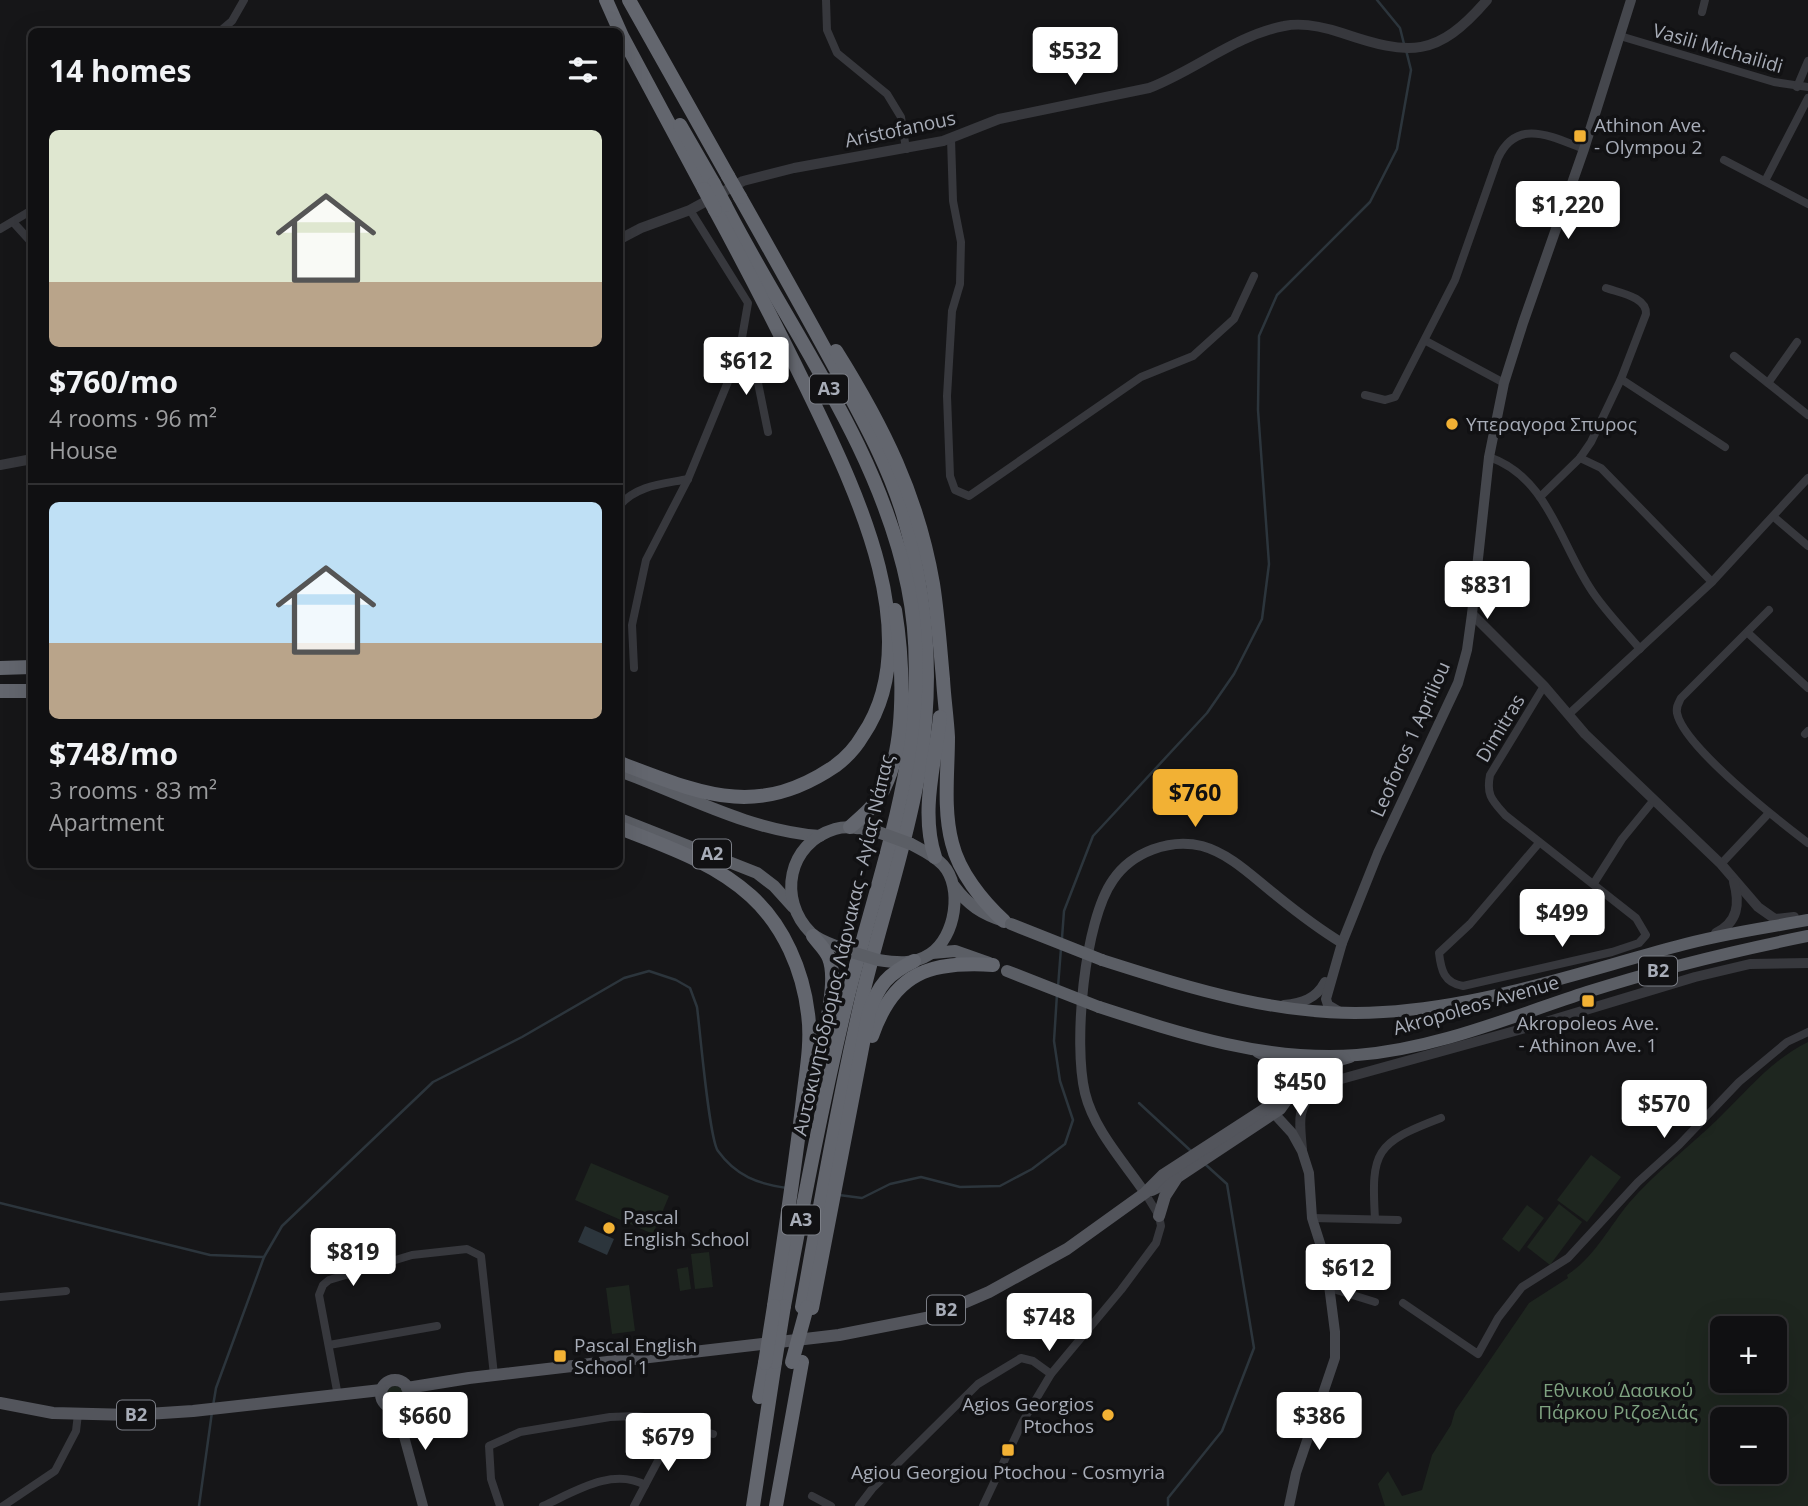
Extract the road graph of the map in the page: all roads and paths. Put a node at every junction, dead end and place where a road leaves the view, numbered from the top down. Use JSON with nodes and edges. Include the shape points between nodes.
{"nodes":[{"id":1,"x":244,"y":0,"type":"edge"},
{"id":2,"x":607,"y":0,"type":"edge"},
{"id":3,"x":629,"y":0,"type":"edge"},
{"id":4,"x":826,"y":0,"type":"edge"},
{"id":5,"x":1488,"y":0,"type":"edge"},
{"id":6,"x":1632,"y":0,"type":"edge"},
{"id":7,"x":1705,"y":0,"type":"edge"},
{"id":8,"x":1702,"y":12,"type":"dead end"},
{"id":9,"x":224,"y":28,"type":"edge"},
{"id":10,"x":619,"y":28,"type":"edge"},
{"id":11,"x":1620,"y":36,"type":"junction"},
{"id":12,"x":623,"y":38,"type":"edge"},
{"id":13,"x":1808,"y":61,"type":"edge"},
{"id":14,"x":1797,"y":87,"type":"junction"},
{"id":15,"x":1808,"y":87,"type":"edge"},
{"id":16,"x":1808,"y":99,"type":"edge"},
{"id":17,"x":951,"y":139,"type":"junction"},
{"id":18,"x":906,"y":149,"type":"junction"},
{"id":19,"x":1584,"y":149,"type":"junction"},
{"id":20,"x":1724,"y":160,"type":"dead end"},
{"id":21,"x":736,"y":179,"type":"junction"},
{"id":22,"x":1765,"y":181,"type":"junction"},
{"id":23,"x":1808,"y":204,"type":"edge"},
{"id":24,"x":720,"y":207,"type":"junction"},
{"id":25,"x":690,"y":210,"type":"junction"},
{"id":26,"x":28,"y":212,"type":"edge"},
{"id":27,"x":13,"y":222,"type":"junction"},
{"id":28,"x":735,"y":225,"type":"junction"},
{"id":29,"x":0,"y":229,"type":"edge"},
{"id":30,"x":623,"y":238,"type":"edge"},
{"id":31,"x":28,"y":239,"type":"edge"},
{"id":32,"x":1254,"y":276,"type":"dead end"},
{"id":33,"x":1606,"y":288,"type":"dead end"},
{"id":34,"x":794,"y":293,"type":"junction"},
{"id":35,"x":1426,"y":341,"type":"junction"},
{"id":36,"x":1797,"y":342,"type":"dead end"},
{"id":37,"x":739,"y":355,"type":"junction"},
{"id":38,"x":1734,"y":356,"type":"dead end"},
{"id":39,"x":1621,"y":379,"type":"junction"},
{"id":40,"x":1504,"y":383,"type":"junction"},
{"id":41,"x":1768,"y":383,"type":"junction"},
{"id":42,"x":1365,"y":395,"type":"dead end"},
{"id":43,"x":1808,"y":415,"type":"edge"},
{"id":44,"x":768,"y":432,"type":"dead end"},
{"id":45,"x":1725,"y":447,"type":"dead end"},
{"id":46,"x":1489,"y":457,"type":"junction"},
{"id":47,"x":1580,"y":458,"type":"junction"},
{"id":48,"x":28,"y":460,"type":"edge"},
{"id":49,"x":0,"y":464,"type":"edge"},
{"id":50,"x":1808,"y":478,"type":"edge"},
{"id":51,"x":688,"y":479,"type":"junction"},
{"id":52,"x":1540,"y":497,"type":"junction"},
{"id":53,"x":623,"y":502,"type":"edge"},
{"id":54,"x":1774,"y":517,"type":"junction"},
{"id":55,"x":1808,"y":546,"type":"edge"},
{"id":56,"x":1712,"y":582,"type":"junction"},
{"id":57,"x":1769,"y":610,"type":"dead end"},
{"id":58,"x":1472,"y":614,"type":"junction"},
{"id":59,"x":1748,"y":633,"type":"junction"},
{"id":60,"x":1640,"y":649,"type":"junction"},
{"id":61,"x":28,"y":667,"type":"edge"},
{"id":62,"x":0,"y":668,"type":"edge"},
{"id":63,"x":634,"y":668,"type":"dead end"},
{"id":64,"x":943,"y":677,"type":"junction"},
{"id":65,"x":1544,"y":686,"type":"junction"},
{"id":66,"x":1808,"y":688,"type":"edge"},
{"id":67,"x":0,"y":691,"type":"edge"},
{"id":68,"x":28,"y":691,"type":"edge"},
{"id":69,"x":1569,"y":714,"type":"junction"},
{"id":70,"x":623,"y":764,"type":"edge"},
{"id":71,"x":623,"y":772,"type":"edge"},
{"id":72,"x":1653,"y":801,"type":"junction"},
{"id":73,"x":1769,"y":813,"type":"junction"},
{"id":74,"x":623,"y":820,"type":"edge"},
{"id":75,"x":850,"y":827,"type":"junction"},
{"id":76,"x":623,"y":829,"type":"edge"},
{"id":77,"x":820,"y":836,"type":"junction"},
{"id":78,"x":1539,"y":843,"type":"junction"},
{"id":79,"x":1808,"y":843,"type":"edge"},
{"id":80,"x":935,"y":857,"type":"junction"},
{"id":81,"x":1721,"y":864,"type":"junction"},
{"id":82,"x":1733,"y":879,"type":"junction"},
{"id":83,"x":1594,"y":883,"type":"junction"},
{"id":84,"x":954,"y":886,"type":"junction"},
{"id":85,"x":794,"y":908,"type":"junction"},
{"id":86,"x":1808,"y":918,"type":"edge"},
{"id":87,"x":1008,"y":923,"type":"junction"},
{"id":88,"x":813,"y":936,"type":"junction"},
{"id":89,"x":1808,"y":936,"type":"edge"},
{"id":90,"x":1342,"y":943,"type":"junction"},
{"id":91,"x":1682,"y":944,"type":"junction"},
{"id":92,"x":932,"y":953,"type":"junction"},
{"id":93,"x":914,"y":961,"type":"junction"},
{"id":94,"x":1336,"y":961,"type":"junction"},
{"id":95,"x":1808,"y":963,"type":"edge"},
{"id":96,"x":993,"y":965,"type":"junction"},
{"id":97,"x":1274,"y":1006,"type":"junction"},
{"id":98,"x":1343,"y":1013,"type":"junction"},
{"id":99,"x":1808,"y":1032,"type":"edge"},
{"id":100,"x":1251,"y":1050,"type":"junction"},
{"id":101,"x":1357,"y":1055,"type":"junction"},
{"id":102,"x":853,"y":1093,"type":"junction"},
{"id":103,"x":1271,"y":1110,"type":"junction"},
{"id":104,"x":1441,"y":1118,"type":"dead end"},
{"id":105,"x":1303,"y":1151,"type":"junction"},
{"id":106,"x":1198,"y":1158,"type":"junction"},
{"id":107,"x":796,"y":1162,"type":"junction"},
{"id":108,"x":1176,"y":1178,"type":"junction"},
{"id":109,"x":1145,"y":1193,"type":"junction"},
{"id":110,"x":1159,"y":1216,"type":"junction"},
{"id":111,"x":1311,"y":1218,"type":"junction"},
{"id":112,"x":1375,"y":1220,"type":"junction"},
{"id":113,"x":1398,"y":1220,"type":"dead end"},
{"id":114,"x":1330,"y":1288,"type":"junction"},
{"id":115,"x":65,"y":1291,"type":"dead end"},
{"id":116,"x":0,"y":1297,"type":"edge"},
{"id":117,"x":1376,"y":1302,"type":"dead end"},
{"id":118,"x":1403,"y":1303,"type":"dead end"},
{"id":119,"x":779,"y":1306,"type":"junction"},
{"id":120,"x":807,"y":1307,"type":"junction"},
{"id":121,"x":437,"y":1326,"type":"dead end"},
{"id":122,"x":329,"y":1345,"type":"junction"},
{"id":123,"x":797,"y":1362,"type":"junction"},
{"id":124,"x":770,"y":1363,"type":"junction"},
{"id":125,"x":1051,"y":1374,"type":"junction"},
{"id":126,"x":494,"y":1375,"type":"junction"},
{"id":127,"x":407,"y":1388,"type":"junction"},
{"id":128,"x":381,"y":1390,"type":"junction"},
{"id":129,"x":338,"y":1396,"type":"junction"},
{"id":130,"x":0,"y":1403,"type":"edge"},
{"id":131,"x":396,"y":1407,"type":"junction"},
{"id":132,"x":78,"y":1414,"type":"junction"},
{"id":133,"x":678,"y":1423,"type":"junction"},
{"id":134,"x":713,"y":1434,"type":"dead end"},
{"id":135,"x":645,"y":1485,"type":"junction"},
{"id":136,"x":812,"y":1496,"type":"dead end"},
{"id":137,"x":4,"y":1506,"type":"edge"},
{"id":138,"x":423,"y":1506,"type":"edge"},
{"id":139,"x":500,"y":1506,"type":"edge"},
{"id":140,"x":543,"y":1506,"type":"edge"},
{"id":141,"x":634,"y":1506,"type":"edge"},
{"id":142,"x":745,"y":1506,"type":"edge"},
{"id":143,"x":753,"y":1506,"type":"edge"},
{"id":144,"x":768,"y":1506,"type":"edge"},
{"id":145,"x":776,"y":1506,"type":"edge"},
{"id":146,"x":831,"y":1506,"type":"edge"},
{"id":147,"x":859,"y":1506,"type":"edge"},
{"id":148,"x":983,"y":1506,"type":"edge"},
{"id":149,"x":1289,"y":1506,"type":"edge"}],
"edges":[{"from":1,"to":9,"type":"street"},
{"from":2,"to":10,"type":"highway","bridge":true},
{"from":3,"to":21,"type":"highway","name":"Αυτοκινητόδρομος Λάρνακας - Αγίας Νάπας","number":"A3"},
{"from":4,"to":18,"type":"street","via":[[827,30],[837,53],[887,94],[901,117]]},
{"from":5,"to":17,"type":"street","name":"Aristofanous","via":[[1460,29],[1420,47],[1378,45],[1316,26],[1282,26],[1149,88],[999,118]]},
{"from":6,"to":11,"type":"main road","name":"Leoforos 1 Apriliou"},
{"from":7,"to":8,"type":"street"},
{"from":11,"to":14,"type":"street","name":"Vasili Michailidi"},
{"from":11,"to":19,"type":"main road","name":"Leoforos 1 Apriliou"},
{"from":12,"to":24,"type":"highway","bridge":true},
{"from":13,"to":14,"type":"street"},
{"from":14,"to":15,"type":"street","name":"Vasili Michailidi"},
{"from":16,"to":22,"type":"street"},
{"from":17,"to":18,"type":"street","name":"Aristofanous"},
{"from":17,"to":32,"type":"street","via":[[953,201],[961,242],[947,396],[950,476],[955,490],[969,496],[1141,377],[1193,356],[1234,319]]},
{"from":18,"to":21,"type":"street","name":"Aristofanous"},
{"from":19,"to":35,"type":"street","via":[[1535,133],[1518,135],[1502,150],[1455,280]]},
{"from":19,"to":40,"type":"main road","name":"Leoforos 1 Apriliou"},
{"from":20,"to":22,"type":"street"},
{"from":21,"to":25,"type":"street","name":"Aristofanous"},
{"from":21,"to":34,"type":"highway","name":"Αυτοκινητόδρομος Λάρνακας - Αγίας Νάπας","number":"A3","bridge":true,"via":[[740,197]]},
{"from":22,"to":23,"type":"street"},
{"from":24,"to":28,"type":"highway","name":"Αυτοκινητόδρομος Λάρνακας - Αγίας Νάπας","number":"A3"},
{"from":24,"to":70,"type":"highway","via":[[867,526],[884,592],[889,669],[875,718],[858,744],[841,761],[796,789],[776,795],[728,797],[693,790]]},
{"from":25,"to":30,"type":"street","name":"Aristofanous"},
{"from":25,"to":37,"type":"street","via":[[748,303]]},
{"from":26,"to":27,"type":"street"},
{"from":27,"to":29,"type":"street"},
{"from":27,"to":31,"type":"street"},
{"from":28,"to":75,"type":"highway","via":[[852,463],[876,525],[891,587],[900,639],[897,744],[885,789]]},
{"from":28,"to":119,"type":"highway","name":"Αυτοκινητόδρομος Λάρνακας - Αγίας Νάπας","number":"A3","via":[[865,460],[888,518],[914,624],[913,722],[903,791],[841,1028]]},
{"from":33,"to":39,"type":"street","via":[[1647,307]]},
{"from":34,"to":64,"type":"highway","via":[[865,397],[915,509],[933,582]]},
{"from":34,"to":120,"type":"highway","name":"Αυτοκινητόδρομος Λάρνακας - Αγίας Νάπας","number":"A3","via":[[881,455],[903,513],[919,583],[928,674],[915,792],[831,1137]]},
{"from":35,"to":40,"type":"street"},
{"from":35,"to":42,"type":"street","via":[[1395,397],[1385,400]]},
{"from":36,"to":41,"type":"street"},
{"from":37,"to":44,"type":"street","via":[[757,378]]},
{"from":37,"to":51,"type":"street"},
{"from":38,"to":41,"type":"street"},
{"from":39,"to":45,"type":"street"},
{"from":39,"to":47,"type":"street"},
{"from":40,"to":46,"type":"main road","name":"Leoforos 1 Apriliou"},
{"from":41,"to":43,"type":"street"},
{"from":46,"to":52,"type":"street","via":[[1518,471]]},
{"from":46,"to":58,"type":"main road","name":"Leoforos 1 Apriliou"},
{"from":47,"to":52,"type":"street"},
{"from":47,"to":56,"type":"street","via":[[1601,468]]},
{"from":48,"to":49,"type":"street"},
{"from":50,"to":54,"type":"street"},
{"from":51,"to":53,"type":"street","via":[[646,487]]},
{"from":51,"to":63,"type":"street","via":[[646,560],[632,625]]},
{"from":52,"to":60,"type":"street","via":[[1591,590]]},
{"from":54,"to":55,"type":"street"},
{"from":54,"to":56,"type":"street"},
{"from":56,"to":60,"type":"street"},
{"from":57,"to":59,"type":"street"},
{"from":58,"to":65,"type":"street"},
{"from":58,"to":90,"type":"main road","name":"Leoforos 1 Apriliou","via":[[1458,683],[1378,853]]},
{"from":59,"to":66,"type":"street"},
{"from":59,"to":73,"type":"street","via":[[1681,698],[1676,712],[1706,757]]},
{"from":60,"to":69,"type":"street"},
{"from":61,"to":62,"type":"highway"},
{"from":64,"to":80,"type":"highway","via":[[927,809]]},
{"from":64,"to":87,"type":"highway","via":[[947,821],[952,845],[980,895]]},
{"from":65,"to":69,"type":"street"},
{"from":65,"to":78,"type":"street","name":"Dimitras","via":[[1490,775],[1487,788],[1505,815]]},
{"from":67,"to":68,"type":"highway"},
{"from":69,"to":72,"type":"street"},
{"from":71,"to":77,"type":"highway","number":"A2","via":[[777,831]]},
{"from":72,"to":81,"type":"street"},
{"from":72,"to":83,"type":"street"},
{"from":73,"to":79,"type":"street"},
{"from":73,"to":81,"type":"street"},
{"from":74,"to":85,"type":"highway","number":"A2","via":[[758,873]]},
{"from":75,"to":77,"type":"highway"},
{"from":75,"to":80,"type":"highway","bridge":true,"via":[[878,832]]},
{"from":76,"to":107,"type":"highway","via":[[680,852],[733,881],[754,898],[789,948],[809,1015]]},
{"from":77,"to":85,"type":"highway","via":[[796,859],[790,879]]},
{"from":78,"to":83,"type":"street"},
{"from":78,"to":83,"type":"street","via":[[1439,953],[1443,974],[1451,983],[1463,986],[1643,941],[1645,930],[1636,918]]},
{"from":80,"to":84,"type":"highway","via":[[946,867]]},
{"from":81,"to":82,"type":"street"},
{"from":82,"to":86,"type":"street","via":[[1775,919]]},
{"from":82,"to":91,"type":"street","via":[[1738,898],[1731,923]]},
{"from":84,"to":87,"type":"highway","number":"B2","via":[[975,909]]},
{"from":84,"to":92,"type":"highway","via":[[951,921]]},
{"from":85,"to":88,"type":"highway"},
{"from":86,"to":91,"type":"highway","name":"Akropoleos Avenue","number":"B2"},
{"from":87,"to":97,"type":"highway","name":"Akropoleos Avenue","number":"B2","bridge":true,"via":[[1102,960],[1206,992]]},
{"from":88,"to":93,"type":"highway","bridge":true,"via":[[878,960]]},
{"from":88,"to":107,"type":"highway","via":[[828,957],[832,989]]},
{"from":89,"to":101,"type":"highway","name":"Akropoleos Avenue","number":"B2","via":[[1637,976],[1437,1041]]},
{"from":90,"to":94,"type":"main road","name":"Leoforos 1 Apriliou"},
{"from":90,"to":109,"type":"main road","via":[[1221,853],[1200,846],[1176,843],[1153,849],[1113,879],[1096,915],[1090,946],[1082,1009],[1081,1076],[1102,1131]]},
{"from":91,"to":98,"type":"highway","name":"Akropoleos Avenue","number":"B2","via":[[1495,996],[1439,1007]]},
{"from":92,"to":93,"type":"highway"},
{"from":92,"to":96,"type":"highway","number":"B2","via":[[956,951]]},
{"from":93,"to":102,"type":"highway","via":[[895,971],[876,995]]},
{"from":94,"to":97,"type":"main road","name":"Leoforos 1 Apriliou","via":[[1311,999]]},
{"from":94,"to":98,"type":"main road","name":"Leoforos 1 Apriliou","via":[[1326,999]]},
{"from":95,"to":105,"type":"street","via":[[1750,964],[1695,976],[1529,1027],[1337,1078],[1316,1086],[1302,1105]]},
{"from":96,"to":100,"type":"highway","name":"Akropoleos Avenue","number":"B2","bridge":true,"via":[[1098,1007]]},
{"from":96,"to":102,"type":"highway","via":[[948,964],[910,978],[879,1016]]},
{"from":97,"to":98,"type":"highway","name":"Akropoleos Avenue","number":"B2"},
{"from":99,"to":118,"type":"street","via":[[1787,1042],[1740,1082],[1568,1258],[1522,1287],[1478,1354]]},
{"from":100,"to":101,"type":"highway","name":"Akropoleos Avenue","number":"B2"},
{"from":100,"to":103,"type":"main road","number":"B2","via":[[1276,1060],[1286,1074],[1284,1090]]},
{"from":101,"to":103,"type":"main road","number":"B2","via":[[1307,1072],[1286,1103]]},
{"from":102,"to":120,"type":"highway"},
{"from":103,"to":105,"type":"main road"},
{"from":103,"to":106,"type":"main road","number":"B2"},
{"from":104,"to":112,"type":"street","via":[[1406,1131],[1382,1152],[1374,1170]]},
{"from":105,"to":111,"type":"main road"},
{"from":106,"to":108,"type":"main road","number":"B2"},
{"from":106,"to":109,"type":"main road","number":"B2","via":[[1163,1175]]},
{"from":107,"to":119,"type":"highway"},
{"from":108,"to":109,"type":"main road","number":"B2"},
{"from":108,"to":110,"type":"main road"},
{"from":109,"to":110,"type":"street"},
{"from":109,"to":126,"type":"main road","number":"B2","via":[[1032,1270],[931,1317],[839,1335]]},
{"from":110,"to":125,"type":"street","via":[[1156,1243]]},
{"from":111,"to":112,"type":"street"},
{"from":111,"to":114,"type":"main road"},
{"from":112,"to":113,"type":"street"},
{"from":114,"to":117,"type":"street"},
{"from":114,"to":149,"type":"main road","via":[[1335,1358]]},
{"from":115,"to":116,"type":"street"},
{"from":119,"to":124,"type":"highway","name":"Αυτοκινητόδρομος Λάρνακας - Αγίας Νάπας","number":"A3","bridge":true},
{"from":120,"to":123,"type":"highway"},
{"from":121,"to":122,"type":"street"},
{"from":122,"to":126,"type":"street","via":[[319,1295],[329,1280],[412,1255],[467,1249],[481,1256]]},
{"from":122,"to":129,"type":"street"},
{"from":123,"to":144,"type":"highway"},
{"from":123,"to":145,"type":"highway"},
{"from":124,"to":142,"type":"highway"},
{"from":124,"to":143,"type":"highway","name":"Αυτοκινητόδρομος Λάρνακας - Αγίας Νάπας","number":"A3"},
{"from":125,"to":147,"type":"street","via":[[1021,1358],[978,1384]]},
{"from":125,"to":148,"type":"street"},
{"from":126,"to":127,"type":"main road","number":"B2"},
{"from":127,"to":128,"type":"main road","number":"B2","via":[[394,1380]]},
{"from":127,"to":131,"type":"main road","via":[[407,1400]]},
{"from":128,"to":129,"type":"main road","number":"B2"},
{"from":128,"to":131,"type":"main road","via":[[384,1402]]},
{"from":129,"to":132,"type":"main road","number":"B2","via":[[193,1411]]},
{"from":130,"to":132,"type":"main road","number":"B2"},
{"from":131,"to":138,"type":"main road"},
{"from":132,"to":137,"type":"street","via":[[76,1431],[55,1471]]},
{"from":133,"to":134,"type":"street"},
{"from":133,"to":135,"type":"street"},
{"from":133,"to":139,"type":"street","via":[[610,1417],[505,1438],[489,1446],[491,1479]]},
{"from":135,"to":140,"type":"street","via":[[620,1477]]},
{"from":135,"to":141,"type":"street"},
{"from":136,"to":146,"type":"street"}]}
